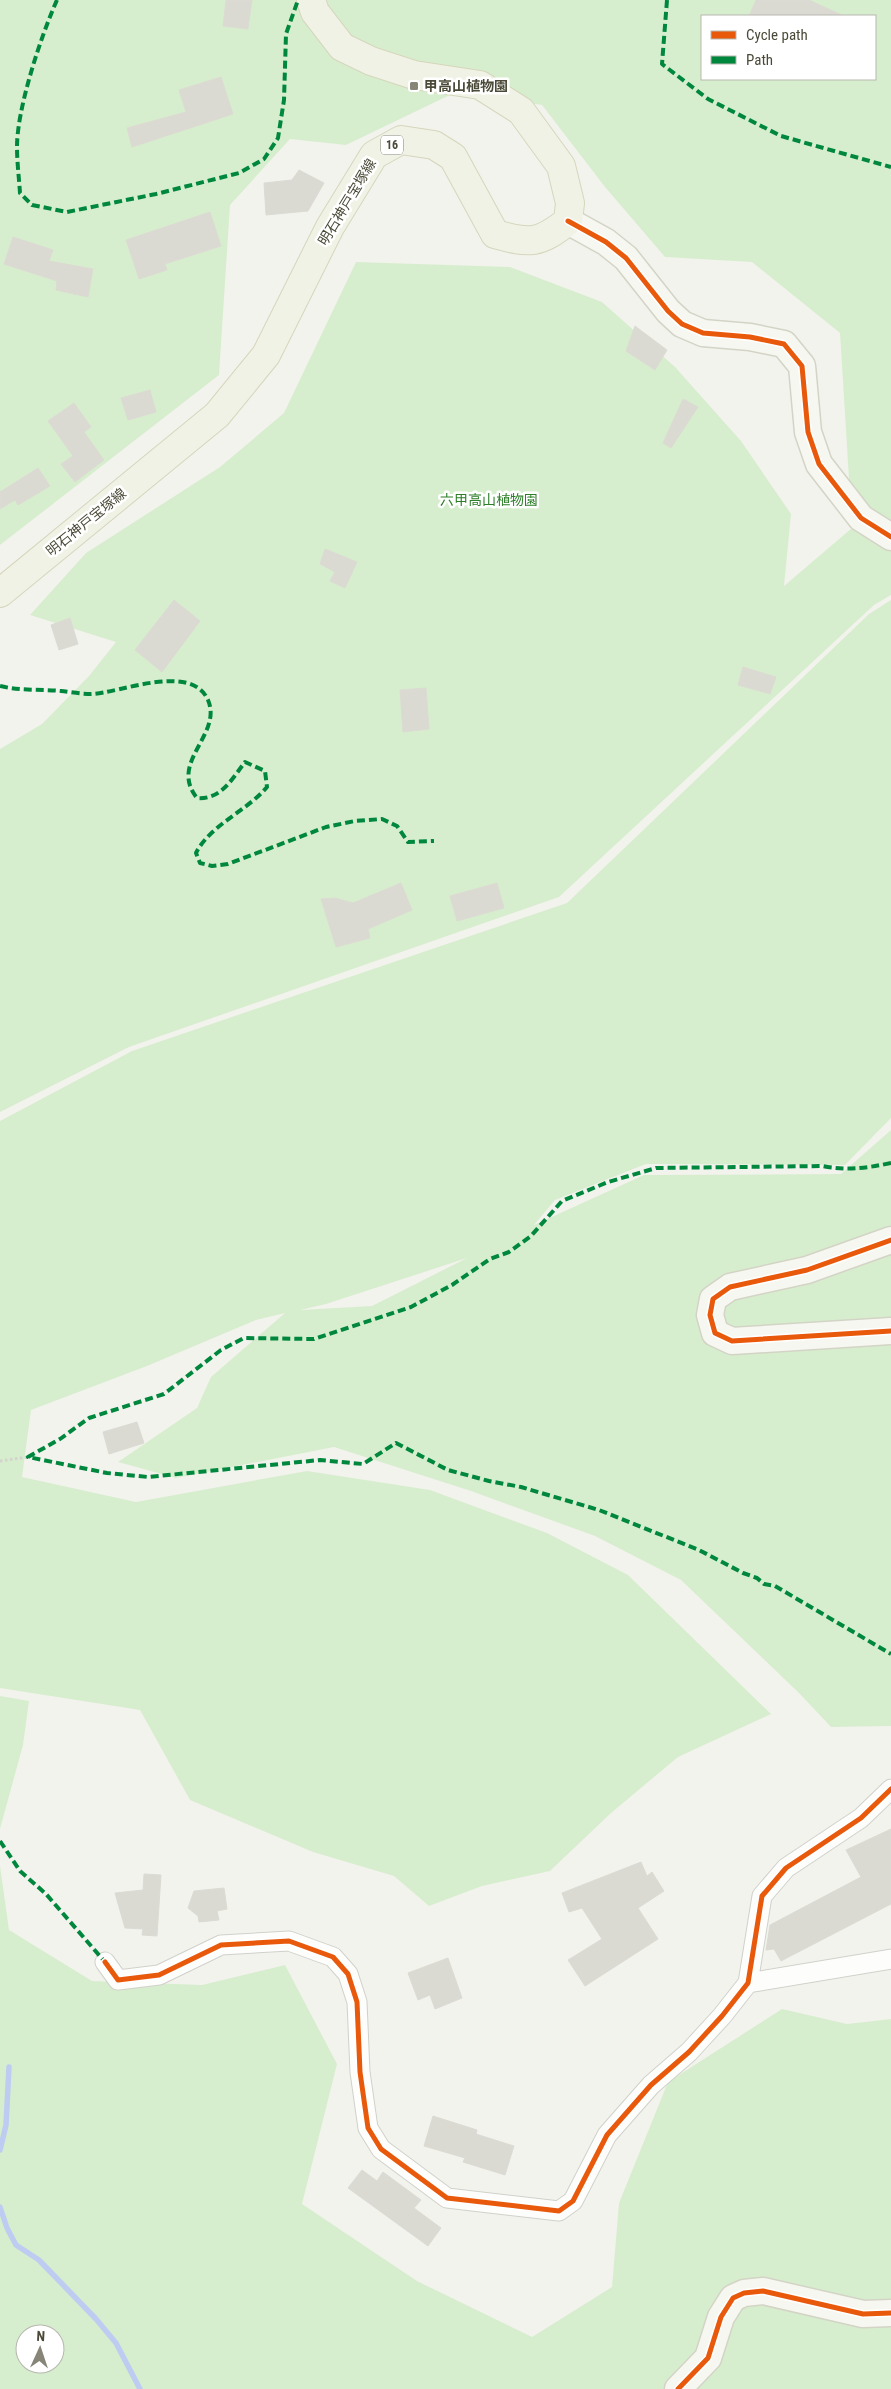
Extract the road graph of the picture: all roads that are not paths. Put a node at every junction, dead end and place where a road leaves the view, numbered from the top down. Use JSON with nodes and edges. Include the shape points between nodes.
{"nodes":[{"id":1,"x":311,"y":0,"type":"edge"},
{"id":2,"x":568,"y":221,"type":"junction"},
{"id":3,"x":891,"y":537,"type":"edge"},
{"id":4,"x":0,"y":594,"type":"edge"},
{"id":5,"x":891,"y":1240,"type":"edge"},
{"id":6,"x":891,"y":1331,"type":"edge"},
{"id":7,"x":891,"y":1789,"type":"edge"},
{"id":8,"x":891,"y":1958,"type":"edge"},
{"id":9,"x":106,"y":1962,"type":"dead end"},
{"id":10,"x":748,"y":1982,"type":"junction"},
{"id":11,"x":891,"y":2312,"type":"edge"},
{"id":12,"x":678,"y":2389,"type":"edge"}],
"edges":[{"from":1,"to":2,"type":"main road","via":[[315,12],[342,47],[414,75],[480,85],[521,111],[561,166],[570,203]]},
{"from":2,"to":3,"type":"street","via":[[606,242],[626,258],[682,324],[703,333],[784,344],[802,366],[808,432],[818,464],[861,518]]},
{"from":2,"to":4,"type":"main road","name":"明石神戸宝塚線","number":"16","via":[[548,236],[539,238],[521,241],[495,234],[454,157],[434,145],[401,140],[374,154],[330,227],[266,355],[217,415]]},
{"from":5,"to":6,"type":"street","via":[[807,1270],[730,1287],[714,1300],[710,1315],[715,1333],[732,1341]]},
{"from":7,"to":10,"type":"street","via":[[861,1818],[786,1868],[762,1896]]},
{"from":8,"to":10,"type":"street"},
{"from":9,"to":10,"type":"street","via":[[118,1980],[159,1975],[221,1945],[289,1941],[332,1957],[348,1974],[357,2002],[360,2072],[368,2128],[381,2149],[447,2198],[559,2211],[574,2200],[607,2135],[651,2084],[689,2052]]},
{"from":11,"to":12,"type":"street","via":[[863,2314],[763,2291],[744,2293],[733,2298],[721,2318],[708,2358]]}]}
